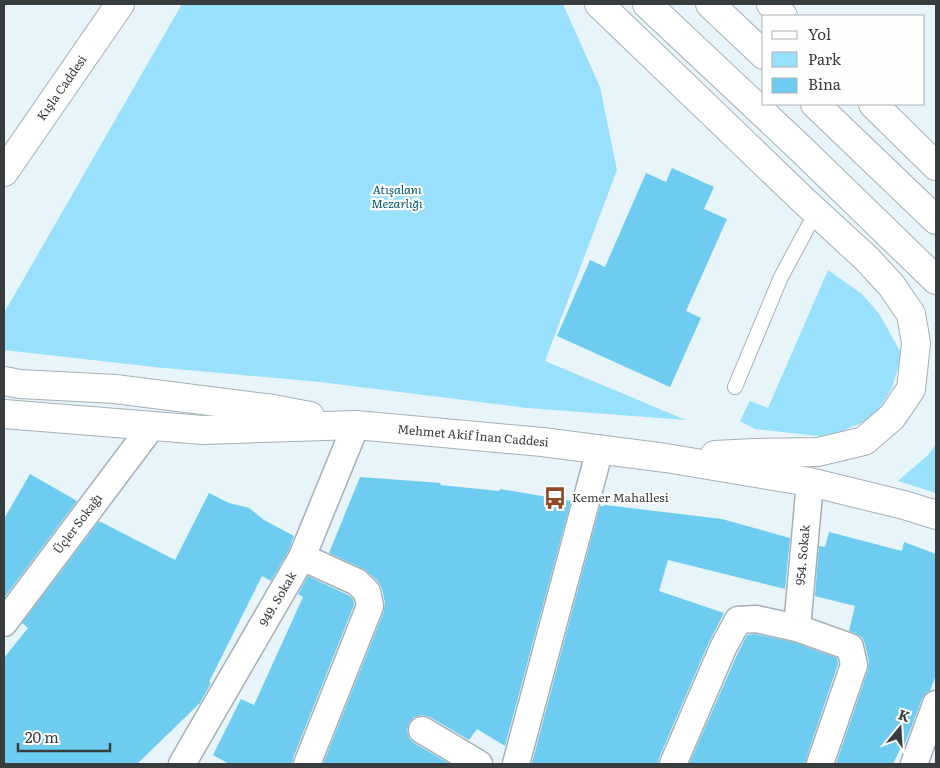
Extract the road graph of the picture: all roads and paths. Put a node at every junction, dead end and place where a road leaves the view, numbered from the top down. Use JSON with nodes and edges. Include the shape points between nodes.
{"nodes":[{"id":1,"x":120,"y":4,"type":"edge"},
{"id":2,"x":599,"y":4,"type":"edge"},
{"id":3,"x":647,"y":4,"type":"edge"},
{"id":4,"x":710,"y":4,"type":"edge"},
{"id":5,"x":771,"y":4,"type":"edge"},
{"id":6,"x":783,"y":15,"type":"edge"},
{"id":7,"x":762,"y":53,"type":"edge"},
{"id":8,"x":815,"y":105,"type":"edge"},
{"id":9,"x":873,"y":105,"type":"edge"},
{"id":10,"x":936,"y":166,"type":"edge"},
{"id":11,"x":4,"y":172,"type":"edge"},
{"id":12,"x":816,"y":212,"type":"junction"},
{"id":13,"x":936,"y":220,"type":"edge"},
{"id":14,"x":936,"y":280,"type":"edge"},
{"id":15,"x":4,"y":381,"type":"edge"},
{"id":16,"x":735,"y":387,"type":"dead end"},
{"id":17,"x":4,"y":414,"type":"edge"},
{"id":18,"x":356,"y":425,"type":"junction"},
{"id":19,"x":152,"y":426,"type":"junction"},
{"id":20,"x":600,"y":449,"type":"junction"},
{"id":21,"x":666,"y":458,"type":"junction"},
{"id":22,"x":810,"y":482,"type":"junction"},
{"id":23,"x":936,"y":515,"type":"edge"},
{"id":24,"x":302,"y":557,"type":"junction"},
{"id":25,"x":4,"y":623,"type":"edge"},
{"id":26,"x":797,"y":628,"type":"junction"},
{"id":27,"x":936,"y":704,"type":"edge"},
{"id":28,"x":422,"y":730,"type":"dead end"},
{"id":29,"x":182,"y":764,"type":"edge"},
{"id":30,"x":307,"y":764,"type":"edge"},
{"id":31,"x":479,"y":764,"type":"edge"},
{"id":32,"x":516,"y":764,"type":"edge"},
{"id":33,"x":673,"y":764,"type":"edge"},
{"id":34,"x":820,"y":764,"type":"edge"},
{"id":35,"x":914,"y":764,"type":"edge"}],
"edges":[{"from":1,"to":11,"type":"main road","name":"Kışla Caddesi"},
{"from":2,"to":12,"type":"main road"},
{"from":3,"to":14,"type":"main road"},
{"from":4,"to":7,"type":"main road"},
{"from":5,"to":6,"type":"main road"},
{"from":8,"to":13,"type":"main road"},
{"from":9,"to":10,"type":"main road"},
{"from":12,"to":16,"type":"lane","via":[[781,277]]},
{"from":12,"to":21,"type":"main road","via":[[867,258],[911,314],[916,343],[911,389],[892,417],[864,441],[818,452]]},
{"from":15,"to":18,"type":"main road","via":[[115,389],[273,408]]},
{"from":17,"to":19,"type":"main road","name":"Mehmet Akif İnan Caddesi"},
{"from":18,"to":19,"type":"main road","name":"Mehmet Akif İnan Caddesi","via":[[203,430]]},
{"from":18,"to":20,"type":"main road","name":"Mehmet Akif İnan Caddesi"},
{"from":18,"to":24,"type":"street","name":"949. Sokak"},
{"from":19,"to":25,"type":"street","name":"Üçler Sokağı"},
{"from":20,"to":21,"type":"main road","name":"Mehmet Akif İnan Caddesi"},
{"from":20,"to":32,"type":"street"},
{"from":21,"to":22,"type":"main road","name":"Mehmet Akif İnan Caddesi"},
{"from":22,"to":23,"type":"main road","name":"Mehmet Akif İnan Caddesi"},
{"from":22,"to":26,"type":"street","name":"954. Sokak"},
{"from":24,"to":29,"type":"street","name":"949. Sokak"},
{"from":24,"to":30,"type":"street","via":[[357,582],[367,592],[370,606]]},
{"from":26,"to":33,"type":"street","via":[[756,619],[738,620],[722,648]]},
{"from":26,"to":34,"type":"street","via":[[850,647],[854,665]]},
{"from":27,"to":35,"type":"street"},
{"from":28,"to":31,"type":"street"}]}
